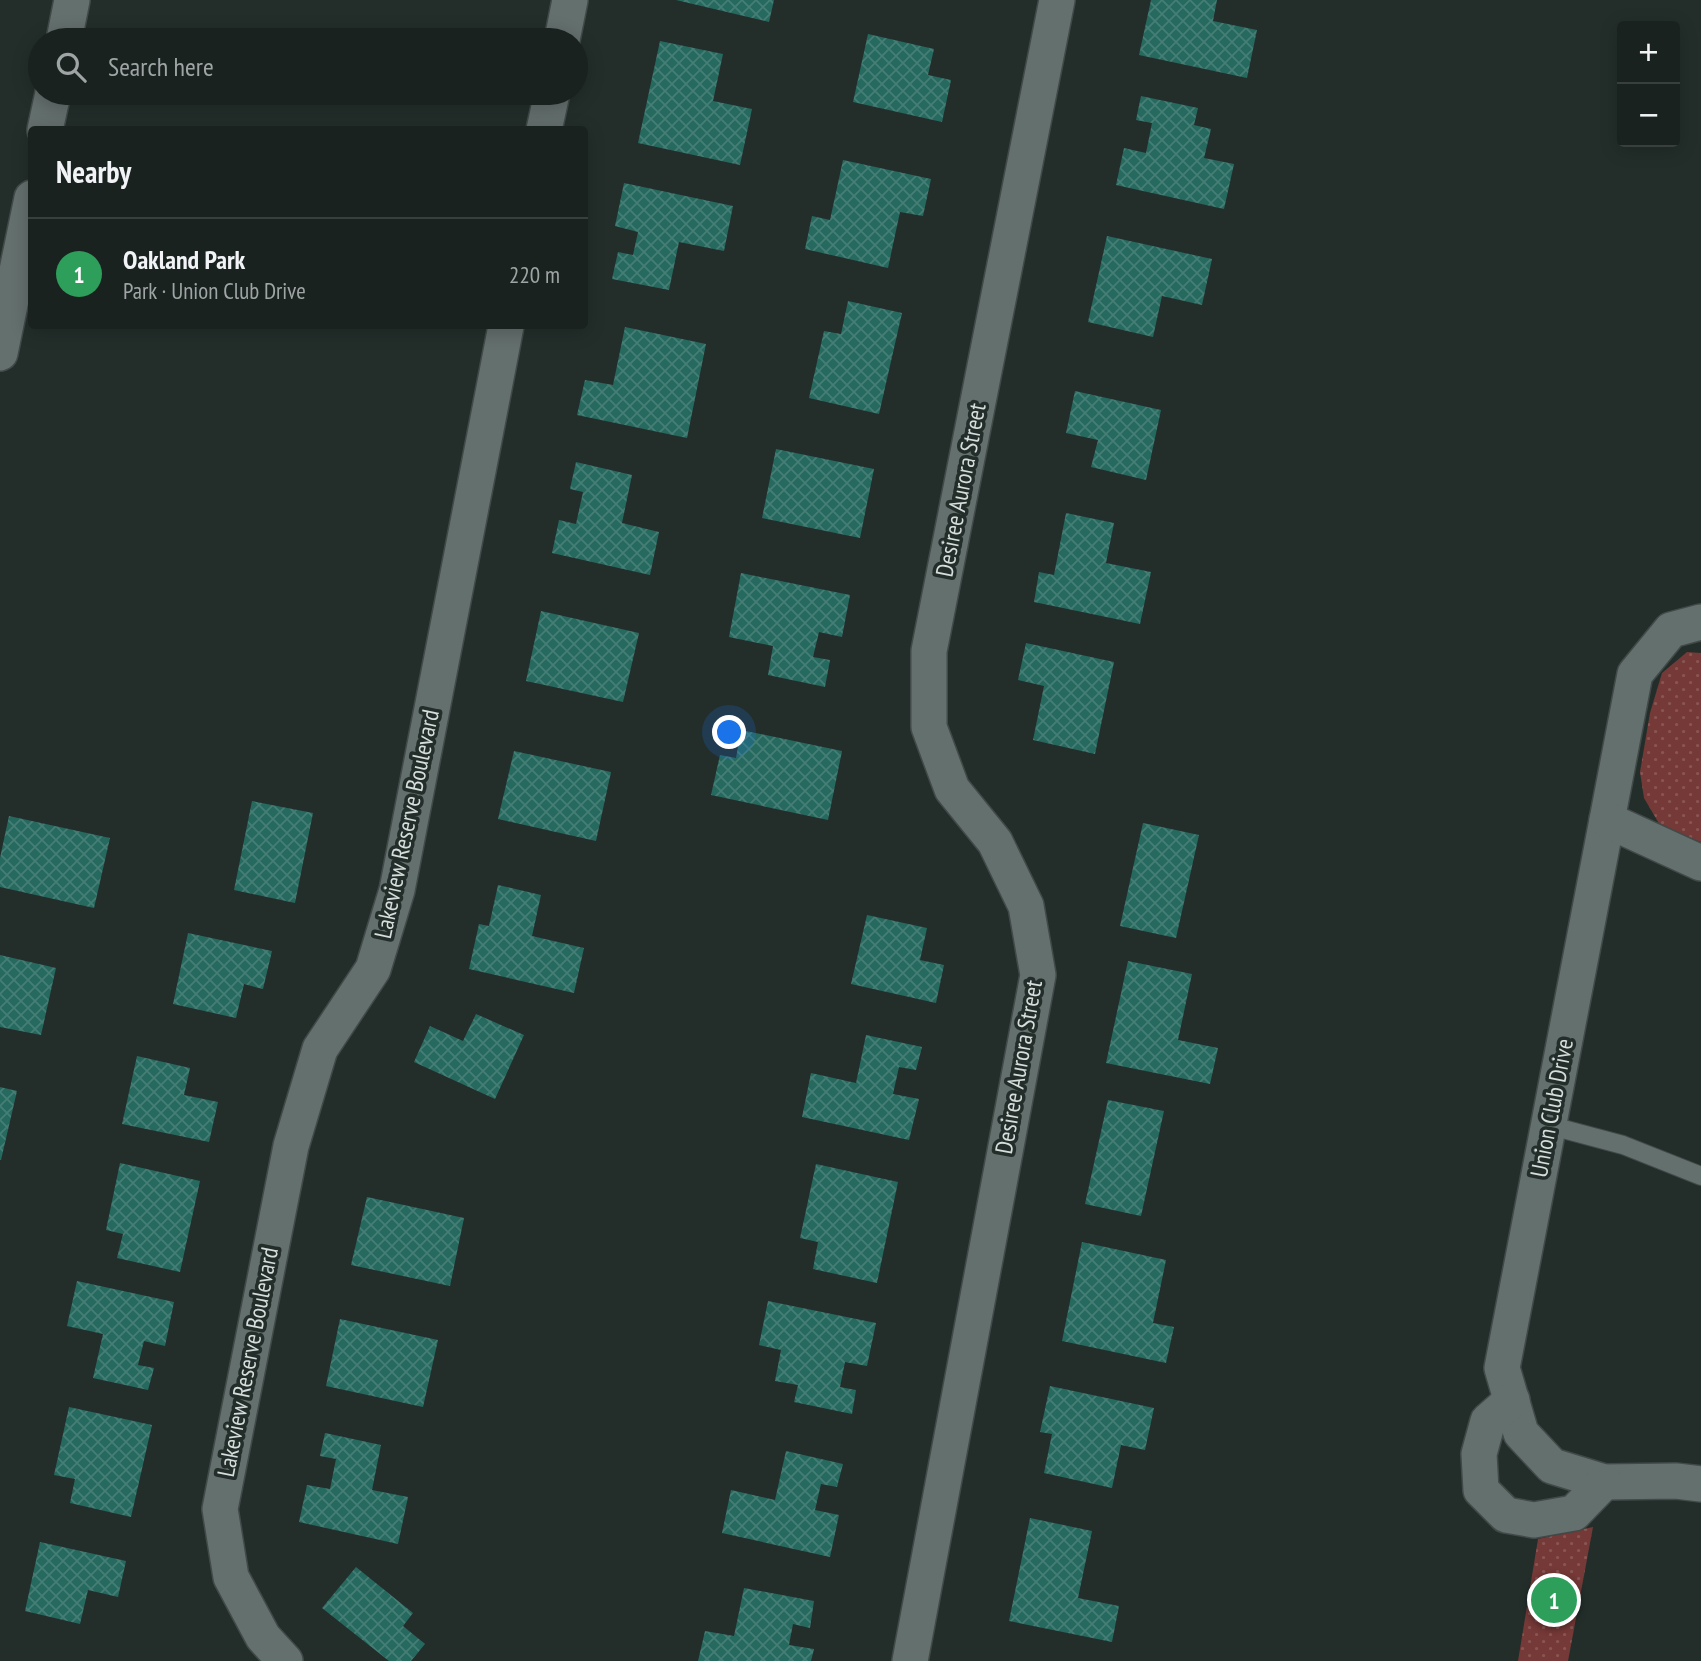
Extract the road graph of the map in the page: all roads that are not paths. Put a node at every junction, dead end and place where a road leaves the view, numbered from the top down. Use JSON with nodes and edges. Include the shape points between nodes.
{"nodes":[{"id":1,"x":72,"y":0,"type":"edge"},
{"id":2,"x":570,"y":0,"type":"edge"},
{"id":3,"x":1057,"y":0,"type":"edge"},
{"id":4,"x":66,"y":28,"type":"edge"},
{"id":5,"x":564,"y":28,"type":"edge"},
{"id":6,"x":51,"y":105,"type":"edge"},
{"id":7,"x":549,"y":105,"type":"edge"},
{"id":8,"x":47,"y":126,"type":"edge"},
{"id":9,"x":545,"y":126,"type":"edge"},
{"id":10,"x":28,"y":217,"type":"edge"},
{"id":11,"x":505,"y":329,"type":"edge"},
{"id":12,"x":0,"y":353,"type":"edge"},
{"id":13,"x":1701,"y":622,"type":"edge"},
{"id":14,"x":1607,"y":820,"type":"junction"},
{"id":15,"x":1701,"y":863,"type":"edge"},
{"id":16,"x":1548,"y":1125,"type":"junction"},
{"id":17,"x":1701,"y":1176,"type":"edge"},
{"id":18,"x":1512,"y":1400,"type":"junction"},
{"id":19,"x":1604,"y":1482,"type":"junction"},
{"id":20,"x":1701,"y":1484,"type":"edge"},
{"id":21,"x":285,"y":1661,"type":"edge"},
{"id":22,"x":910,"y":1661,"type":"edge"}],
"edges":[{"from":1,"to":4,"type":"street"},
{"from":2,"to":5,"type":"street"},
{"from":3,"to":22,"type":"street","name":"Desiree Aurora Street","via":[[929,652],[929,727],[952,789],[995,842],[1026,906],[1038,975]]},
{"from":6,"to":8,"type":"street"},
{"from":7,"to":9,"type":"street"},
{"from":10,"to":12,"type":"street"},
{"from":11,"to":21,"type":"street","name":"Lakeview Reserve Boulevard","via":[[397,890],[373,969],[320,1049],[291,1146],[220,1509],[231,1577],[263,1637]]},
{"from":13,"to":14,"type":"street","name":"Union Club Drive","via":[[1671,630],[1635,674]]},
{"from":14,"to":15,"type":"street"},
{"from":14,"to":16,"type":"street","name":"Union Club Drive"},
{"from":16,"to":17,"type":"lane","via":[[1623,1145]]},
{"from":16,"to":18,"type":"street","name":"Union Club Drive","via":[[1502,1368]]},
{"from":18,"to":19,"type":"street","name":"Union Club Drive","via":[[1521,1433],[1552,1466]]},
{"from":18,"to":19,"type":"street","via":[[1488,1421],[1479,1454],[1481,1490],[1506,1515],[1534,1520],[1574,1513]]},
{"from":19,"to":20,"type":"street","name":"Union Club Drive"}]}
